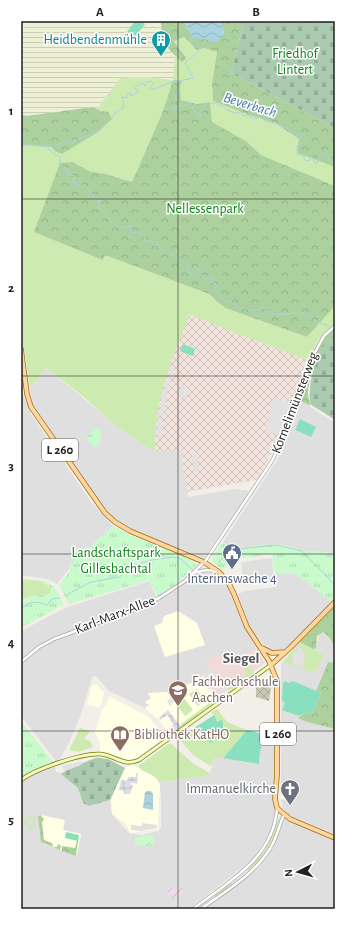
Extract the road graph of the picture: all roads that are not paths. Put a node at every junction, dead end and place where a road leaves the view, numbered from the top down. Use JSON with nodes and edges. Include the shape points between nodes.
{"nodes":[{"id":1,"x":335,"y":326,"type":"edge"},
{"id":2,"x":21,"y":349,"type":"edge"},
{"id":3,"x":23,"y":376,"type":"edge"},
{"id":4,"x":204,"y":562,"type":"junction"},
{"id":5,"x":219,"y":572,"type":"junction"},
{"id":6,"x":193,"y":574,"type":"junction"},
{"id":7,"x":335,"y":602,"type":"edge"},
{"id":8,"x":260,"y":646,"type":"junction"},
{"id":9,"x":287,"y":652,"type":"junction"},
{"id":10,"x":21,"y":662,"type":"edge"},
{"id":11,"x":271,"y":665,"type":"junction"},
{"id":12,"x":21,"y":780,"type":"edge"},
{"id":13,"x":276,"y":792,"type":"junction"},
{"id":14,"x":277,"y":808,"type":"junction"},
{"id":15,"x":277,"y":815,"type":"junction"},
{"id":16,"x":283,"y":815,"type":"junction"},
{"id":17,"x":335,"y":838,"type":"edge"},
{"id":18,"x":246,"y":869,"type":"junction"},
{"id":19,"x":249,"y":873,"type":"junction"},
{"id":20,"x":211,"y":895,"type":"junction"},
{"id":21,"x":208,"y":898,"type":"junction"},
{"id":22,"x":215,"y":899,"type":"junction"},
{"id":23,"x":210,"y":902,"type":"junction"},
{"id":24,"x":193,"y":909,"type":"edge"},
{"id":25,"x":201,"y":909,"type":"edge"}],
"edges":[{"from":1,"to":4,"type":"street","name":"Kornelimünsterweg","via":[[324,336],[313,356],[291,421],[272,461]]},
{"from":2,"to":3,"type":"main road","number":"L 260"},
{"from":3,"to":4,"type":"main road","number":"L 260","via":[[27,398],[34,413],[94,500],[109,517],[130,531]]},
{"from":4,"to":5,"type":"main road","number":"L 260"},
{"from":4,"to":6,"type":"street","name":"Karl-Marx-Allee"},
{"from":5,"to":6,"type":"street","via":[[206,570]]},
{"from":5,"to":8,"type":"main road","number":"L 260","via":[[232,588],[245,622]]},
{"from":6,"to":10,"type":"street","name":"Karl-Marx-Allee","via":[[157,600],[54,639],[39,647]]},
{"from":7,"to":9,"type":"main road"},
{"from":8,"to":9,"type":"main road","via":[[272,654]]},
{"from":8,"to":11,"type":"main road","number":"L 260"},
{"from":9,"to":11,"type":"main road"},
{"from":11,"to":12,"type":"main road","via":[[139,760],[126,763],[107,755],[96,754],[36,770]]},
{"from":11,"to":13,"type":"main road","number":"L 260","via":[[278,689]]},
{"from":13,"to":14,"type":"main road","number":"L 260"},
{"from":13,"to":16,"type":"main road","number":"L 260"},
{"from":14,"to":15,"type":"street"},
{"from":14,"to":16,"type":"main road"},
{"from":15,"to":16,"type":"street"},
{"from":15,"to":18,"type":"street","via":[[268,842]]},
{"from":16,"to":17,"type":"main road"},
{"from":16,"to":19,"type":"street","via":[[271,847]]},
{"from":18,"to":19,"type":"street"},
{"from":18,"to":20,"type":"street"},
{"from":19,"to":22,"type":"street"},
{"from":20,"to":21,"type":"street"},
{"from":20,"to":22,"type":"street"},
{"from":21,"to":23,"type":"street"},
{"from":21,"to":24,"type":"street"},
{"from":22,"to":23,"type":"street"},
{"from":23,"to":25,"type":"street"}]}
